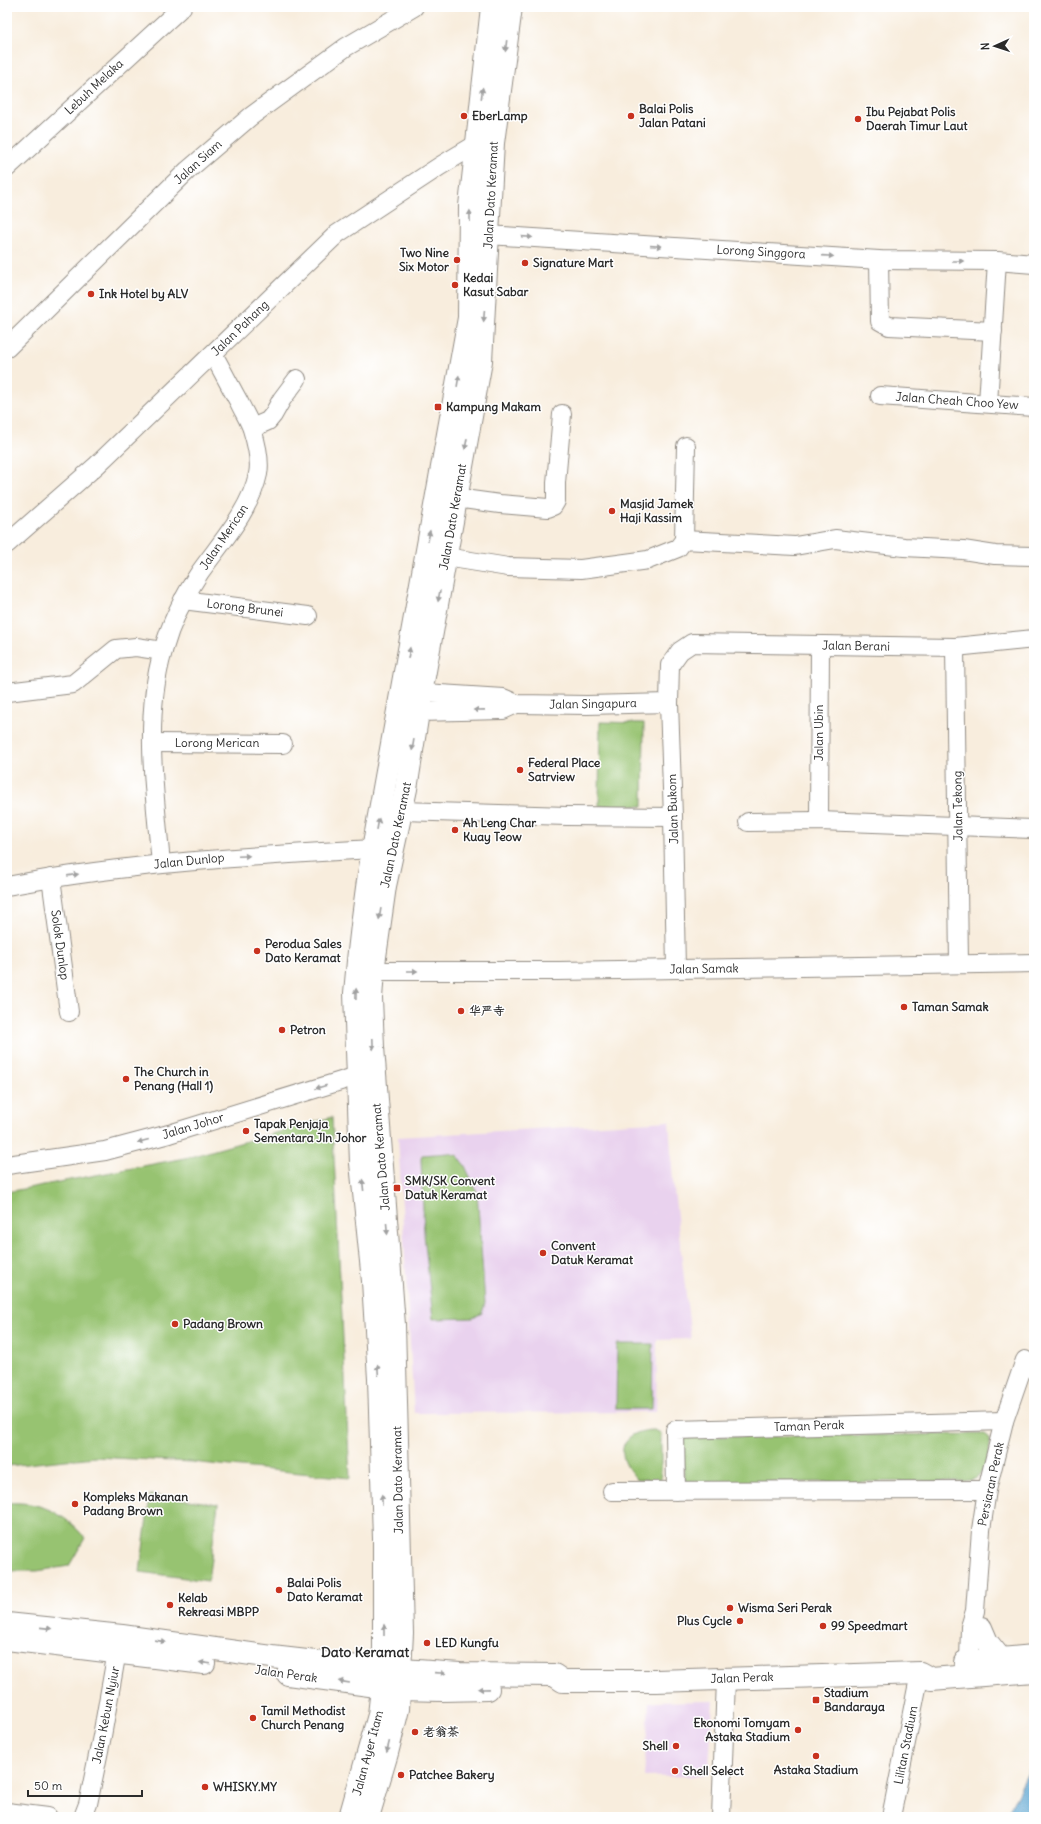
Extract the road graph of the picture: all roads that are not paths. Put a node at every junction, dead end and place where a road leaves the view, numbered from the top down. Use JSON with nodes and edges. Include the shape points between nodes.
{"nodes":[{"id":1,"x":182,"y":7,"type":"edge"},
{"id":2,"x":414,"y":7,"type":"edge"},
{"id":3,"x":492,"y":7,"type":"edge"},
{"id":4,"x":511,"y":7,"type":"edge"},
{"id":5,"x":484,"y":144,"type":"junction"},
{"id":6,"x":7,"y":168,"type":"edge"},
{"id":7,"x":488,"y":235,"type":"junction"},
{"id":8,"x":470,"y":254,"type":"junction"},
{"id":9,"x":879,"y":260,"type":"junction"},
{"id":10,"x":997,"y":261,"type":"junction"},
{"id":11,"x":1034,"y":264,"type":"edge"},
{"id":12,"x":992,"y":331,"type":"junction"},
{"id":13,"x":7,"y":348,"type":"edge"},
{"id":14,"x":213,"y":354,"type":"junction"},
{"id":15,"x":297,"y":379,"type":"dead end"},
{"id":16,"x":880,"y":396,"type":"dead end"},
{"id":17,"x":988,"y":403,"type":"junction"},
{"id":18,"x":1034,"y":407,"type":"edge"},
{"id":19,"x":562,"y":414,"type":"dead end"},
{"id":20,"x":252,"y":428,"type":"junction"},
{"id":21,"x":686,"y":446,"type":"dead end"},
{"id":22,"x":456,"y":498,"type":"junction"},
{"id":23,"x":684,"y":540,"type":"junction"},
{"id":24,"x":7,"y":544,"type":"edge"},
{"id":25,"x":1034,"y":556,"type":"edge"},
{"id":26,"x":446,"y":558,"type":"junction"},
{"id":27,"x":423,"y":575,"type":"junction"},
{"id":28,"x":183,"y":600,"type":"junction"},
{"id":29,"x":308,"y":616,"type":"dead end"},
{"id":30,"x":1034,"y":639,"type":"edge"},
{"id":31,"x":820,"y":646,"type":"junction"},
{"id":32,"x":955,"y":647,"type":"junction"},
{"id":33,"x":162,"y":651,"type":"junction"},
{"id":34,"x":680,"y":651,"type":"joint"},
{"id":35,"x":7,"y":692,"type":"edge"},
{"id":36,"x":413,"y":699,"type":"junction"},
{"id":37,"x":669,"y":703,"type":"junction"},
{"id":38,"x":152,"y":743,"type":"junction"},
{"id":39,"x":283,"y":744,"type":"dead end"},
{"id":40,"x":402,"y":811,"type":"junction"},
{"id":41,"x":673,"y":817,"type":"junction"},
{"id":42,"x":819,"y":821,"type":"junction"},
{"id":43,"x":748,"y":822,"type":"dead end"},
{"id":44,"x":958,"y":827,"type":"junction"},
{"id":45,"x":1034,"y":829,"type":"edge"},
{"id":46,"x":373,"y":849,"type":"junction"},
{"id":47,"x":161,"y":864,"type":"junction"},
{"id":48,"x":51,"y":878,"type":"junction"},
{"id":49,"x":7,"y":886,"type":"edge"},
{"id":50,"x":1034,"y":963,"type":"edge"},
{"id":51,"x":959,"y":964,"type":"junction"},
{"id":52,"x":676,"y":969,"type":"junction"},
{"id":53,"x":373,"y":970,"type":"junction"},
{"id":54,"x":69,"y":1012,"type":"dead end"},
{"id":55,"x":366,"y":1073,"type":"junction"},
{"id":56,"x":7,"y":1165,"type":"edge"},
{"id":57,"x":1025,"y":1360,"type":"dead end"},
{"id":58,"x":1004,"y":1421,"type":"junction"},
{"id":59,"x":676,"y":1490,"type":"junction"},
{"id":60,"x":987,"y":1490,"type":"junction"},
{"id":61,"x":612,"y":1491,"type":"dead end"},
{"id":62,"x":978,"y":1620,"type":"junction"},
{"id":63,"x":7,"y":1624,"type":"edge"},
{"id":64,"x":7,"y":1639,"type":"edge"},
{"id":65,"x":114,"y":1641,"type":"junction"},
{"id":66,"x":1033,"y":1661,"type":"edge"},
{"id":67,"x":986,"y":1666,"type":"junction"},
{"id":68,"x":910,"y":1673,"type":"junction"},
{"id":69,"x":391,"y":1679,"type":"junction"},
{"id":70,"x":726,"y":1679,"type":"junction"},
{"id":71,"x":7,"y":1812,"type":"edge"},
{"id":72,"x":48,"y":1817,"type":"edge"},
{"id":73,"x":83,"y":1817,"type":"edge"},
{"id":74,"x":350,"y":1817,"type":"edge"},
{"id":75,"x":368,"y":1817,"type":"edge"},
{"id":76,"x":721,"y":1817,"type":"edge"},
{"id":77,"x":891,"y":1817,"type":"edge"}],
"edges":[{"from":1,"to":6,"type":"street","name":"Lebuh Melaka"},
{"from":2,"to":13,"type":"street","name":"Jalan Siam","via":[[346,46],[250,117],[188,170]]},
{"from":5,"to":3,"type":"main road","name":"Jalan Dato Keramat","one_way":true},
{"from":4,"to":5,"type":"main road","name":"Jalan Dato Keramat","one_way":true},
{"from":5,"to":7,"type":"main road","name":"Jalan Dato Keramat"},
{"from":8,"to":5,"type":"main road","name":"Jalan Dato Keramat","one_way":true,"via":[[470,206]]},
{"from":5,"to":14,"type":"street","name":"Jalan Pahang","via":[[440,166],[337,234]]},
{"from":7,"to":8,"type":"street"},
{"from":7,"to":9,"type":"street","name":"Lorong Singgora","one_way":true},
{"from":7,"to":22,"type":"main road","name":"Jalan Dato Keramat","one_way":true,"via":[[481,361]]},
{"from":27,"to":8,"type":"main road","name":"Jalan Dato Keramat","one_way":true,"via":[[469,318]]},
{"from":9,"to":10,"type":"street","name":"Lorong Singgora","one_way":true},
{"from":9,"to":12,"type":"street","via":[[880,321],[889,326]]},
{"from":10,"to":11,"type":"street","name":"Lorong Singgora"},
{"from":10,"to":12,"type":"street"},
{"from":12,"to":17,"type":"street"},
{"from":14,"to":20,"type":"street","name":"Jalan Merican"},
{"from":14,"to":24,"type":"street","name":"Jalan Pahang","via":[[97,465]]},
{"from":15,"to":20,"type":"street","via":[[274,415],[268,421]]},
{"from":16,"to":17,"type":"street","name":"Jalan Cheah Choo Yew"},
{"from":17,"to":18,"type":"street","name":"Jalan Cheah Choo Yew"},
{"from":19,"to":22,"type":"street","via":[[556,501],[553,506],[548,508]]},
{"from":20,"to":28,"type":"street","name":"Jalan Merican","via":[[259,472],[252,495],[240,517]]},
{"from":21,"to":23,"type":"street"},
{"from":22,"to":26,"type":"main road","name":"Jalan Dato Keramat"},
{"from":23,"to":25,"type":"street","via":[[795,546],[835,539],[904,547]]},
{"from":23,"to":26,"type":"street","via":[[678,548],[648,560],[581,569],[508,567]]},
{"from":26,"to":27,"type":"street","via":[[433,560]]},
{"from":26,"to":36,"type":"main road","name":"Jalan Dato Keramat","one_way":true},
{"from":36,"to":27,"type":"main road","name":"Jalan Dato Keramat","one_way":true},
{"from":28,"to":29,"type":"street","name":"Lorong Brunei"},
{"from":28,"to":33,"type":"street","name":"Jalan Merican"},
{"from":30,"to":32,"type":"street","name":"Jalan Berani"},
{"from":31,"to":32,"type":"street","name":"Jalan Berani"},
{"from":31,"to":34,"type":"street","name":"Jalan Berani","via":[[692,643]]},
{"from":31,"to":42,"type":"street","name":"Jalan Ubin"},
{"from":32,"to":44,"type":"street","name":"Jalan Tekong"},
{"from":33,"to":35,"type":"street","via":[[136,647],[116,649],[74,684]]},
{"from":33,"to":38,"type":"street","name":"Jalan Merican","via":[[154,694]]},
{"from":34,"to":37,"type":"street","name":"Jalan Bukom","via":[[670,665]]},
{"from":36,"to":37,"type":"street","name":"Jalan Singapura","via":[[503,698],[517,704]]},
{"from":36,"to":40,"type":"main road","name":"Jalan Dato Keramat","one_way":true},
{"from":46,"to":36,"type":"main road","name":"Jalan Dato Keramat","one_way":true},
{"from":37,"to":41,"type":"street","name":"Jalan Bukom"},
{"from":38,"to":39,"type":"street","name":"Lorong Merican"},
{"from":38,"to":47,"type":"street","name":"Jalan Merican"},
{"from":40,"to":41,"type":"street"},
{"from":40,"to":53,"type":"main road","name":"Jalan Dato Keramat","one_way":true,"via":[[385,886]]},
{"from":41,"to":52,"type":"street","name":"Jalan Bukom"},
{"from":42,"to":43,"type":"street"},
{"from":42,"to":44,"type":"street"},
{"from":44,"to":45,"type":"street"},
{"from":44,"to":51,"type":"street","name":"Jalan Tekong"},
{"from":47,"to":46,"type":"street","name":"Jalan Dunlop","one_way":true,"via":[[224,857]]},
{"from":55,"to":46,"type":"main road","name":"Jalan Dato Keramat","one_way":true,"via":[[356,987],[363,909]]},
{"from":48,"to":47,"type":"street","name":"Jalan Dunlop","one_way":true},
{"from":48,"to":49,"type":"street","name":"Jalan Dunlop"},
{"from":48,"to":54,"type":"street","name":"Solok Dunlop"},
{"from":50,"to":51,"type":"street","name":"Jalan Samak"},
{"from":51,"to":52,"type":"street","name":"Jalan Samak"},
{"from":53,"to":52,"type":"street","name":"Jalan Samak","one_way":true},
{"from":53,"to":55,"type":"main road","name":"Jalan Dato Keramat","one_way":true},
{"from":55,"to":56,"type":"street","name":"Jalan Johor","one_way":true,"via":[[169,1134],[105,1151]]},
{"from":55,"to":69,"type":"main road","name":"Jalan Dato Keramat","via":[[361,1163],[373,1281]]},
{"from":57,"to":58,"type":"street","name":"Persiaran Perak"},
{"from":58,"to":59,"type":"street","name":"Taman Perak","via":[[675,1430]]},
{"from":58,"to":60,"type":"street","name":"Persiaran Perak"},
{"from":59,"to":60,"type":"street"},
{"from":59,"to":61,"type":"street"},
{"from":60,"to":62,"type":"street","name":"Persiaran Perak","via":[[981,1530]]},
{"from":62,"to":67,"type":"main road","via":[[987,1642]]},
{"from":62,"to":67,"type":"street","name":"Persiaran Perak","via":[[970,1627]]},
{"from":63,"to":65,"type":"main road","name":"Jalan Perak","one_way":true},
{"from":64,"to":65,"type":"main road","name":"Jalan Perak"},
{"from":65,"to":69,"type":"main road","name":"Jalan Perak","via":[[271,1671]]},
{"from":65,"to":73,"type":"street","name":"Jalan Kebun Nyiur","via":[[102,1736]]},
{"from":66,"to":67,"type":"main road","name":"Jalan Perak"},
{"from":67,"to":68,"type":"main road","name":"Jalan Perak","via":[[931,1679]]},
{"from":68,"to":70,"type":"main road","name":"Jalan Perak"},
{"from":68,"to":77,"type":"street","name":"Lilitan Stadium","via":[[915,1694]]},
{"from":69,"to":70,"type":"main road","name":"Jalan Perak","via":[[460,1674],[554,1675],[564,1681]]},
{"from":69,"to":74,"type":"main road","name":"Jalan Ayer Itam"},
{"from":69,"to":75,"type":"main road","name":"Jalan Ayer Itam","one_way":true,"via":[[398,1709]]},
{"from":70,"to":76,"type":"street"},
{"from":71,"to":72,"type":"street"}]}
